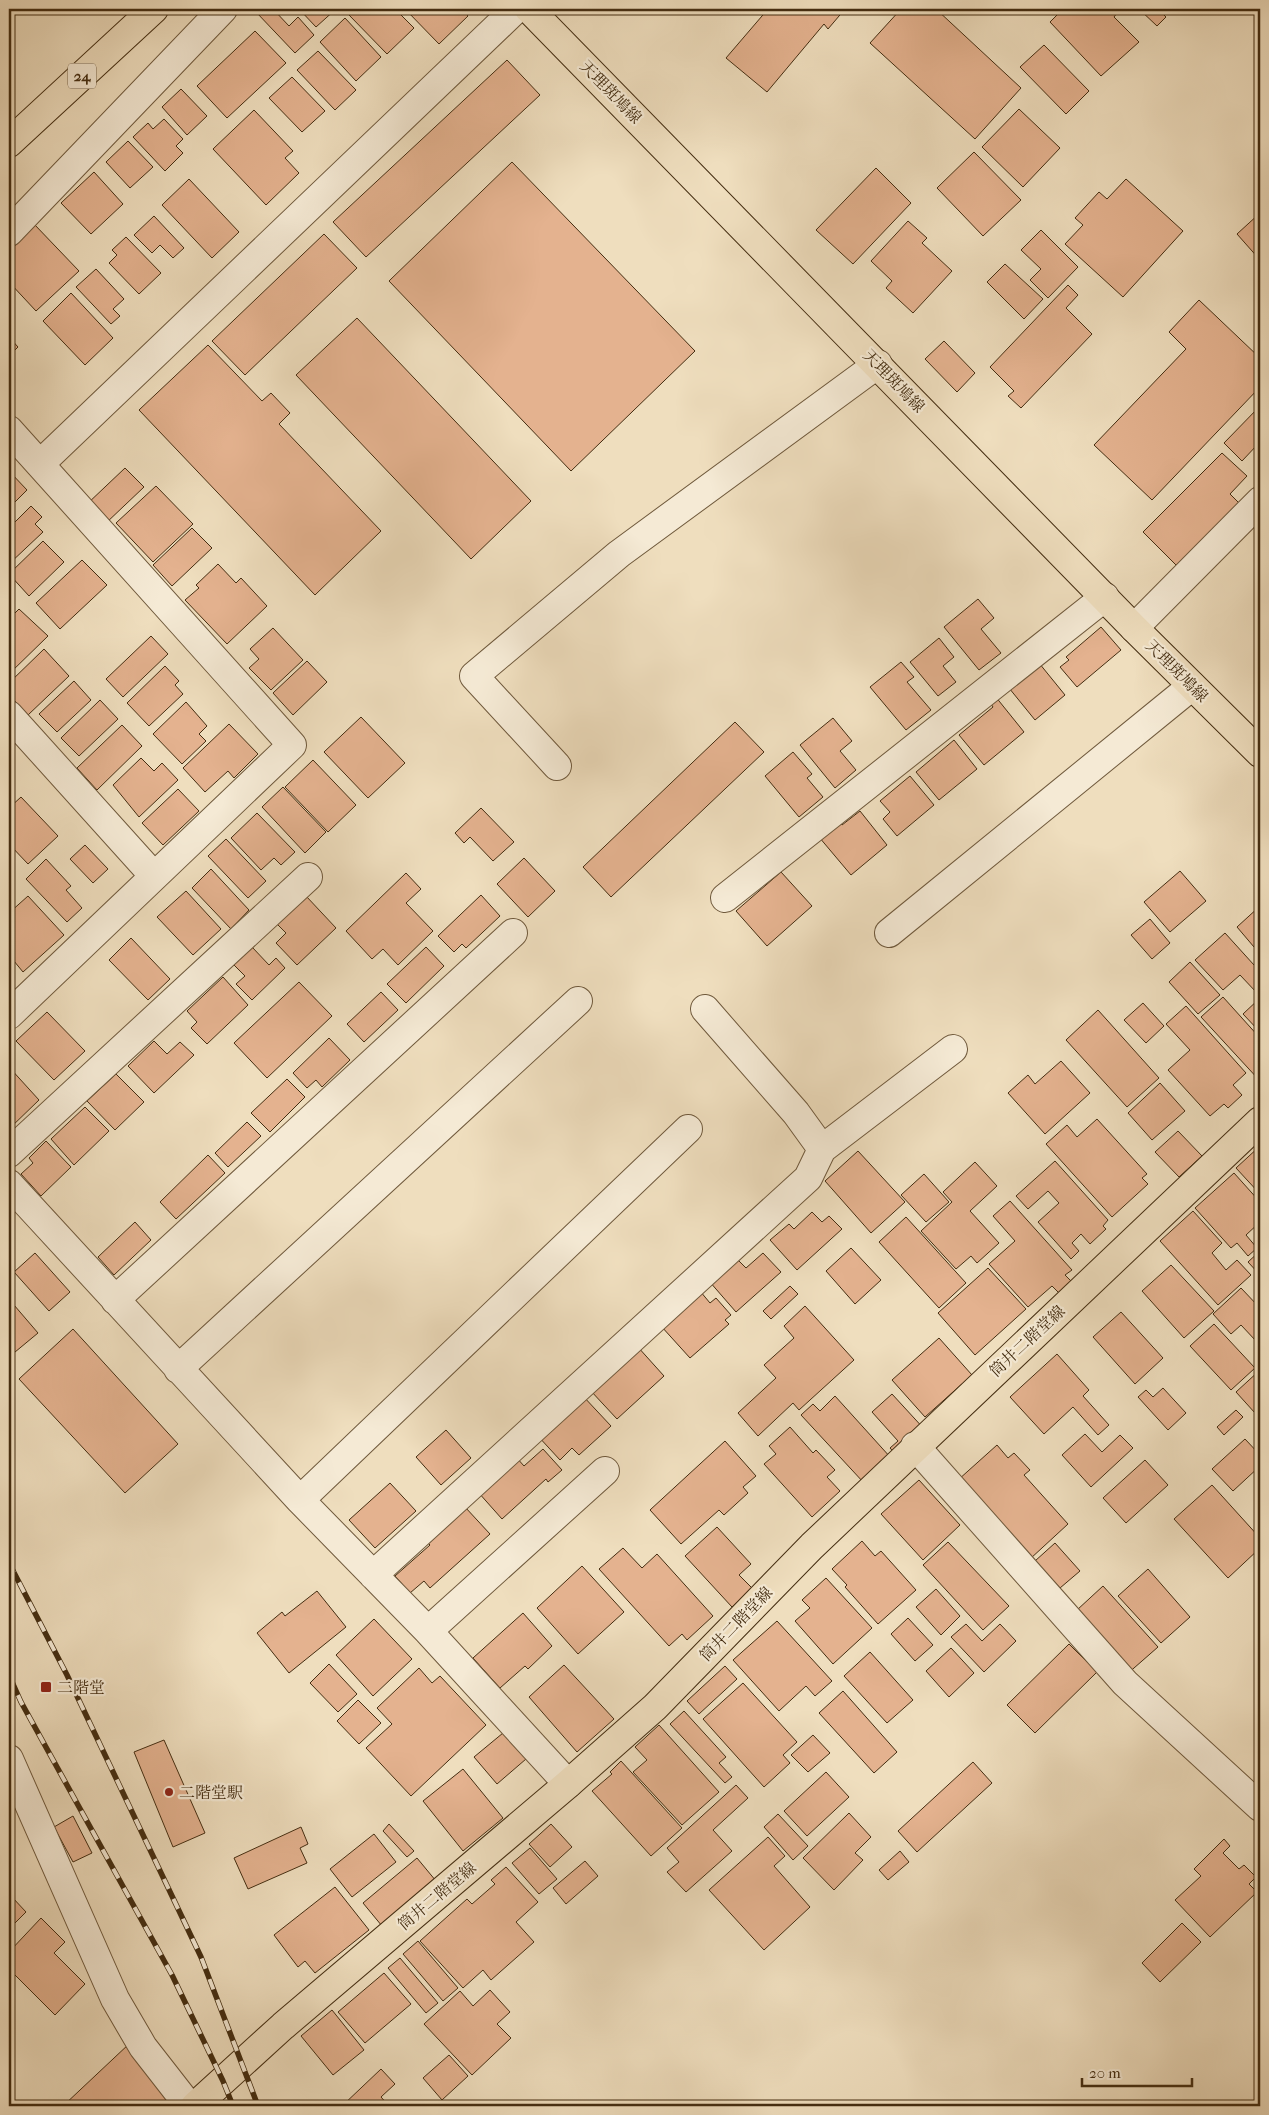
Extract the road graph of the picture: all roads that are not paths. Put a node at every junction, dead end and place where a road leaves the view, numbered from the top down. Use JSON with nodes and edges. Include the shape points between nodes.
{"nodes":[{"id":1,"x":154,"y":9,"type":"edge"},
{"id":2,"x":223,"y":9,"type":"edge"},
{"id":3,"x":516,"y":9,"type":"edge"},
{"id":4,"x":529,"y":9,"type":"edge"},
{"id":5,"x":9,"y":143,"type":"edge"},
{"id":6,"x":9,"y":232,"type":"edge"},
{"id":7,"x":878,"y":364,"type":"junction"},
{"id":8,"x":9,"y":430,"type":"edge"},
{"id":9,"x":40,"y":464,"type":"junction"},
{"id":10,"x":1260,"y":501,"type":"edge"},
{"id":11,"x":1106,"y":597,"type":"junction"},
{"id":12,"x":1134,"y":628,"type":"junction"},
{"id":13,"x":1192,"y":686,"type":"junction"},
{"id":14,"x":9,"y":715,"type":"edge"},
{"id":15,"x":1260,"y":753,"type":"edge"},
{"id":16,"x":557,"y":766,"type":"dead end"},
{"id":17,"x":154,"y":876,"type":"junction"},
{"id":18,"x":308,"y":877,"type":"dead end"},
{"id":19,"x":725,"y":898,"type":"dead end"},
{"id":20,"x":514,"y":933,"type":"dead end"},
{"id":21,"x":889,"y":933,"type":"dead end"},
{"id":22,"x":578,"y":1001,"type":"dead end"},
{"id":23,"x":12,"y":1007,"type":"edge"},
{"id":24,"x":705,"y":1008,"type":"dead end"},
{"id":25,"x":953,"y":1050,"type":"dead end"},
{"id":26,"x":1260,"y":1121,"type":"edge"},
{"id":27,"x":688,"y":1129,"type":"dead end"},
{"id":28,"x":822,"y":1149,"type":"junction"},
{"id":29,"x":9,"y":1153,"type":"edge"},
{"id":30,"x":9,"y":1184,"type":"edge"},
{"id":31,"x":115,"y":1300,"type":"junction"},
{"id":32,"x":178,"y":1369,"type":"junction"},
{"id":33,"x":915,"y":1446,"type":"junction"},
{"id":34,"x":606,"y":1471,"type":"dead end"},
{"id":35,"x":300,"y":1500,"type":"junction"},
{"id":36,"x":373,"y":1574,"type":"junction"},
{"id":37,"x":428,"y":1630,"type":"junction"},
{"id":38,"x":9,"y":1759,"type":"edge"},
{"id":39,"x":568,"y":1784,"type":"junction"},
{"id":40,"x":1260,"y":1807,"type":"edge"},
{"id":41,"x":188,"y":2106,"type":"edge"},
{"id":42,"x":195,"y":2106,"type":"edge"}],
"edges":[{"from":1,"to":5,"type":"main road","number":"24"},
{"from":2,"to":6,"type":"street"},
{"from":3,"to":9,"type":"street"},
{"from":4,"to":7,"type":"main road","name":"天理斑鳩線"},
{"from":7,"to":11,"type":"main road","name":"天理斑鳩線"},
{"from":7,"to":16,"type":"street","via":[[619,554],[474,676]]},
{"from":8,"to":9,"type":"street"},
{"from":9,"to":17,"type":"street","via":[[292,745]]},
{"from":10,"to":12,"type":"street"},
{"from":11,"to":12,"type":"main road","name":"天理斑鳩線"},
{"from":11,"to":19,"type":"street"},
{"from":12,"to":13,"type":"main road","name":"天理斑鳩線"},
{"from":13,"to":15,"type":"main road","name":"天理斑鳩線"},
{"from":13,"to":21,"type":"street"},
{"from":14,"to":17,"type":"street"},
{"from":17,"to":23,"type":"street"},
{"from":18,"to":29,"type":"street"},
{"from":20,"to":31,"type":"street"},
{"from":22,"to":32,"type":"street"},
{"from":24,"to":28,"type":"street","via":[[796,1113]]},
{"from":25,"to":28,"type":"street"},
{"from":26,"to":33,"type":"main road","name":"筒井二階堂線"},
{"from":27,"to":35,"type":"street"},
{"from":28,"to":36,"type":"street","via":[[808,1178]]},
{"from":30,"to":31,"type":"street"},
{"from":31,"to":32,"type":"street"},
{"from":32,"to":35,"type":"street"},
{"from":33,"to":39,"type":"main road","name":"筒井二階堂線","via":[[655,1707]]},
{"from":33,"to":40,"type":"street","via":[[1125,1683]]},
{"from":34,"to":37,"type":"street"},
{"from":35,"to":36,"type":"street"},
{"from":36,"to":37,"type":"street"},
{"from":37,"to":39,"type":"street"},
{"from":38,"to":41,"type":"street","via":[[115,1999],[143,2047]]},
{"from":39,"to":42,"type":"main road","name":"筒井二階堂線"}]}
